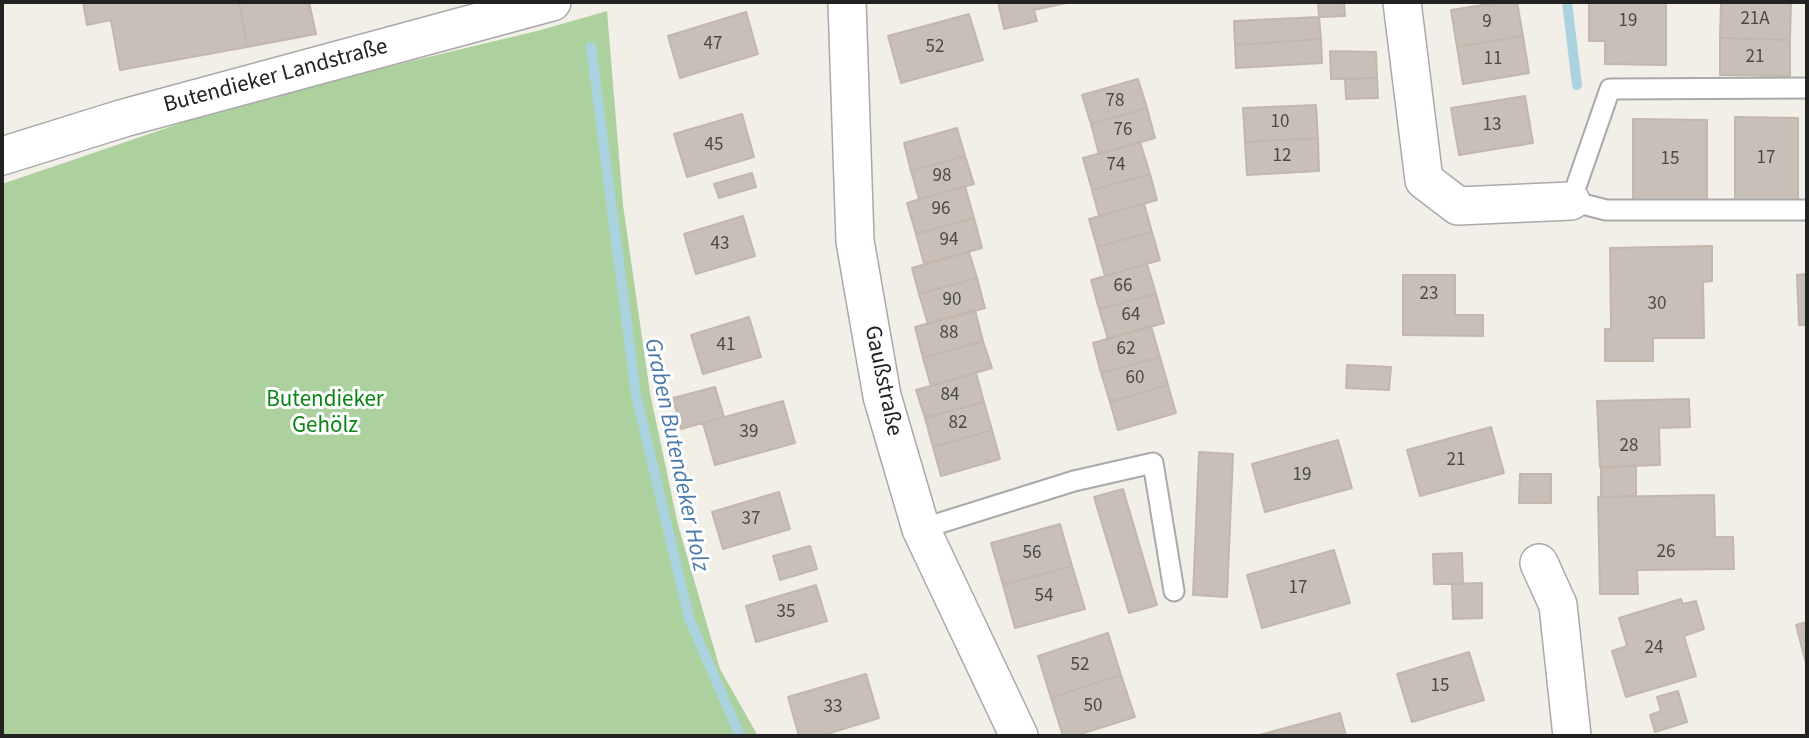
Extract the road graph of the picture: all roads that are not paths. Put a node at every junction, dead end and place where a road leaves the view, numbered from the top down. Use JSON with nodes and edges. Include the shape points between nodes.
{"nodes":[{"id":1,"x":552,"y":2,"type":"edge"},
{"id":2,"x":847,"y":2,"type":"edge"},
{"id":3,"x":1402,"y":2,"type":"edge"},
{"id":4,"x":1807,"y":88,"type":"edge"},
{"id":5,"x":2,"y":156,"type":"edge"},
{"id":6,"x":1571,"y":201,"type":"junction"},
{"id":7,"x":1807,"y":210,"type":"edge"},
{"id":8,"x":921,"y":529,"type":"junction"},
{"id":9,"x":1539,"y":563,"type":"dead end"},
{"id":10,"x":1174,"y":591,"type":"dead end"},
{"id":11,"x":1019,"y":736,"type":"edge"},
{"id":12,"x":1572,"y":736,"type":"edge"}],
"edges":[{"from":1,"to":5,"type":"street","name":"Butendieker Landstraße","via":[[124,118]]},
{"from":2,"to":8,"type":"street","name":"Gaußstraße","via":[[855,241],[882,396]]},
{"from":3,"to":6,"type":"street","via":[[1424,180],[1458,206]]},
{"from":4,"to":6,"type":"lane","via":[[1610,89]]},
{"from":6,"to":7,"type":"lane","via":[[1606,210]]},
{"from":8,"to":10,"type":"lane","via":[[1074,481],[1153,463]]},
{"from":8,"to":11,"type":"street","name":"Gaußstraße"},
{"from":9,"to":12,"type":"street","via":[[1558,605]]}]}
